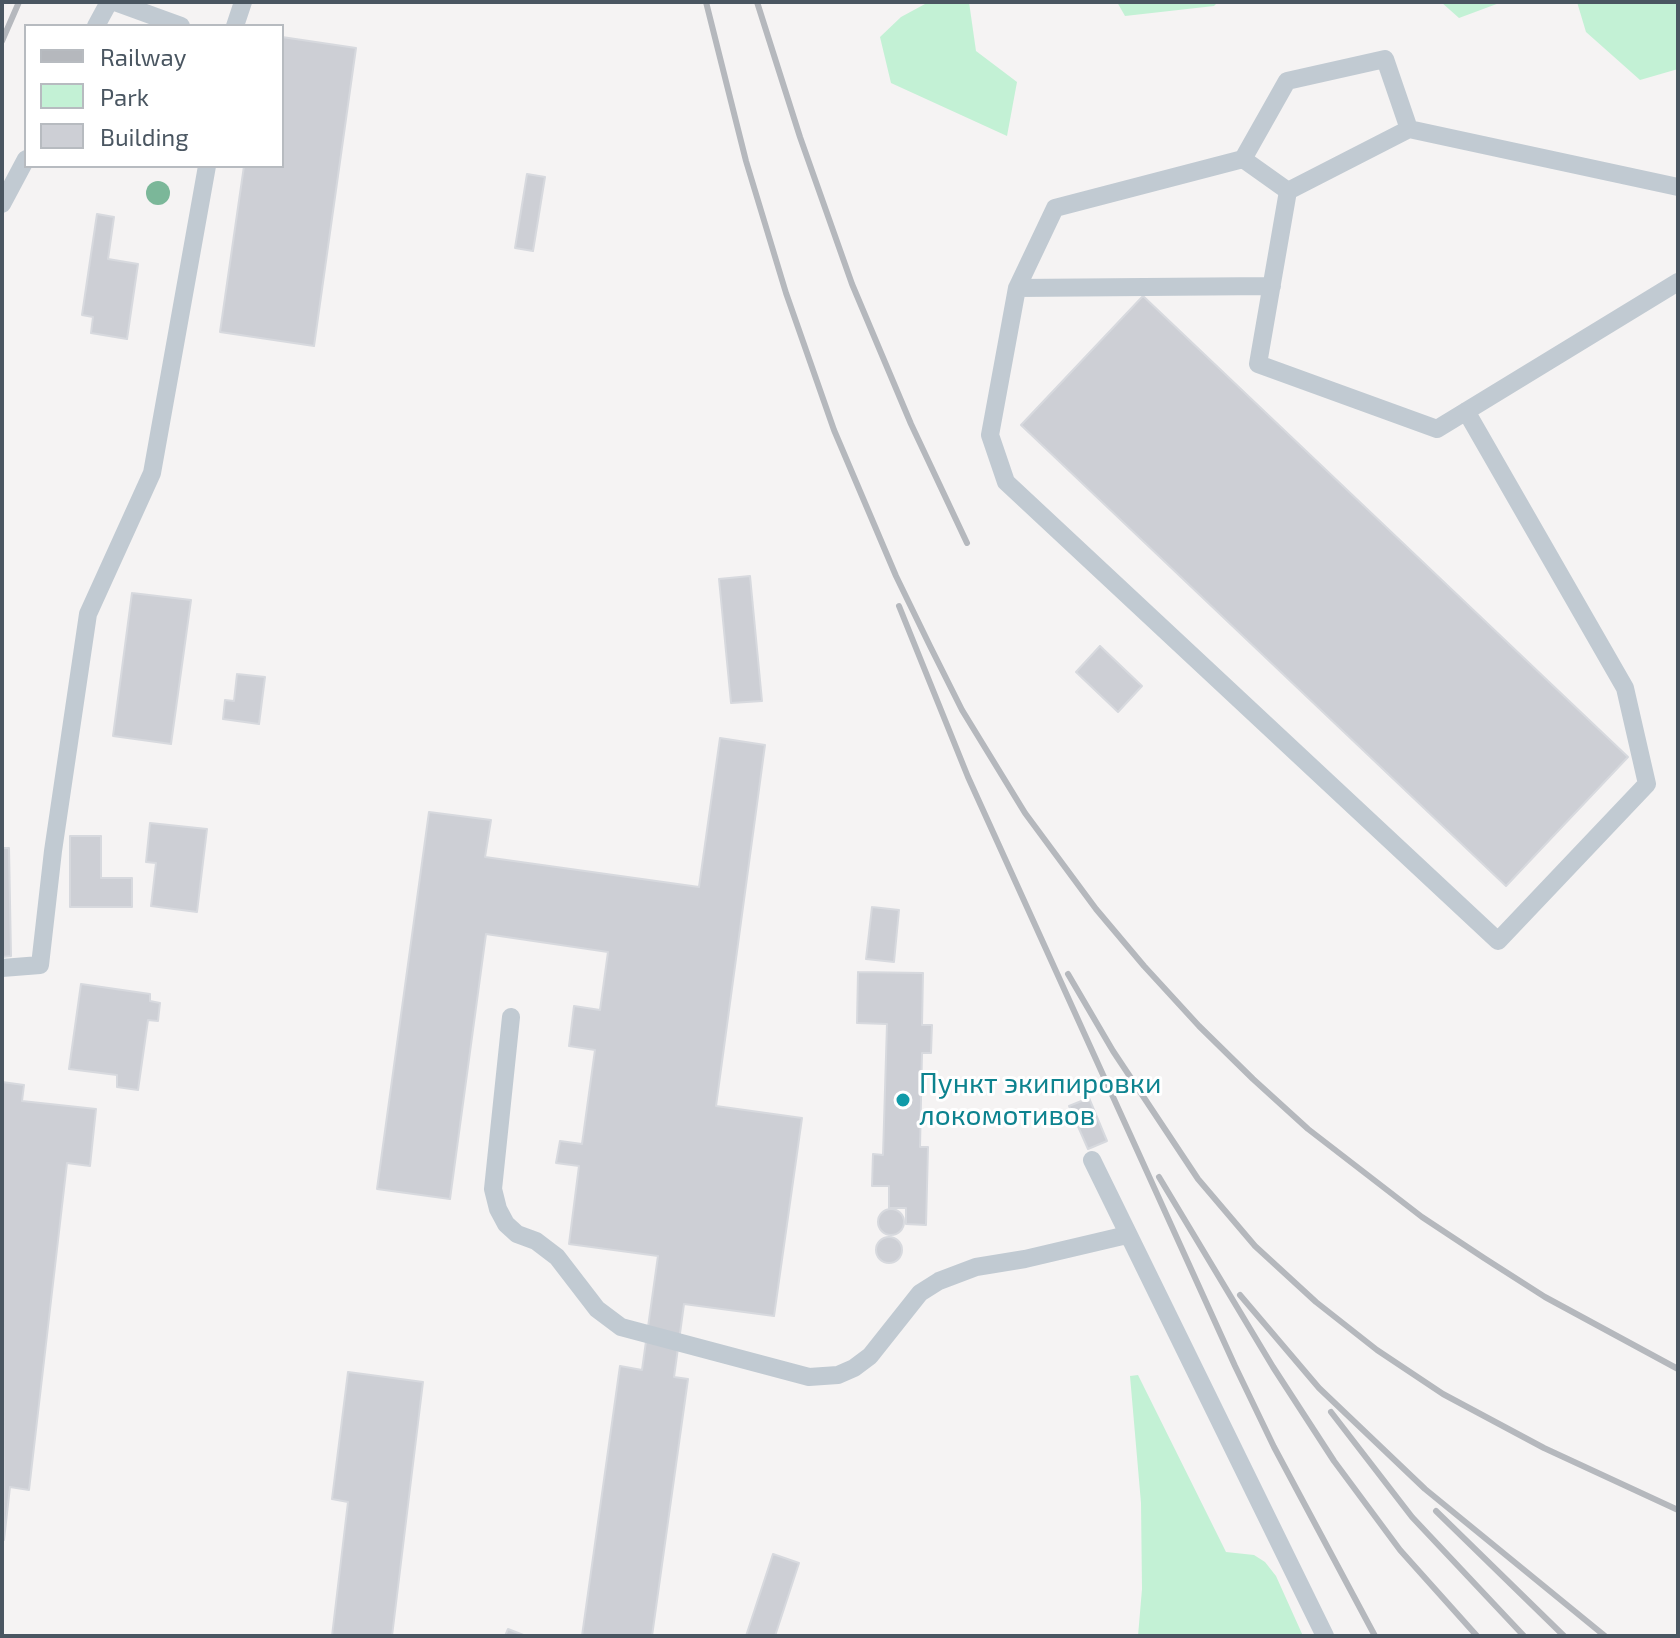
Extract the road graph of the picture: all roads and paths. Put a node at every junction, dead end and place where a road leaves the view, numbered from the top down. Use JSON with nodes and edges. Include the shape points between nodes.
{"nodes":[{"id":1,"x":112,"y":2,"type":"edge"},
{"id":2,"x":243,"y":2,"type":"edge"},
{"id":3,"x":97,"y":24,"type":"edge"},
{"id":4,"x":175,"y":24,"type":"edge"},
{"id":5,"x":236,"y":24,"type":"edge"},
{"id":6,"x":1409,"y":129,"type":"junction"},
{"id":7,"x":1243,"y":159,"type":"junction"},
{"id":8,"x":24,"y":163,"type":"edge"},
{"id":9,"x":207,"y":168,"type":"edge"},
{"id":10,"x":1678,"y":187,"type":"edge"},
{"id":11,"x":1288,"y":191,"type":"junction"},
{"id":12,"x":2,"y":204,"type":"edge"},
{"id":13,"x":1678,"y":282,"type":"edge"},
{"id":14,"x":1272,"y":286,"type":"junction"},
{"id":15,"x":1017,"y":288,"type":"junction"},
{"id":16,"x":1466,"y":411,"type":"junction"},
{"id":17,"x":2,"y":968,"type":"edge"},
{"id":18,"x":511,"y":1017,"type":"dead end"},
{"id":19,"x":1092,"y":1160,"type":"dead end"},
{"id":20,"x":1127,"y":1235,"type":"junction"},
{"id":21,"x":1325,"y":1636,"type":"edge"}],
"edges":[{"from":1,"to":3,"type":"lane"},
{"from":1,"to":4,"type":"lane"},
{"from":2,"to":5,"type":"lane"},
{"from":6,"to":7,"type":"lane","via":[[1385,59],[1287,81]]},
{"from":6,"to":10,"type":"lane"},
{"from":6,"to":11,"type":"lane"},
{"from":7,"to":11,"type":"lane"},
{"from":7,"to":15,"type":"lane","via":[[1055,208]]},
{"from":8,"to":12,"type":"lane"},
{"from":9,"to":17,"type":"lane","via":[[152,473],[88,614],[40,965]]},
{"from":11,"to":14,"type":"lane"},
{"from":13,"to":16,"type":"lane"},
{"from":14,"to":15,"type":"lane"},
{"from":14,"to":16,"type":"lane","via":[[1258,364],[1437,429]]},
{"from":15,"to":16,"type":"lane","via":[[990,435],[1006,482],[1498,941],[1647,784],[1625,688]]},
{"from":18,"to":20,"type":"lane","via":[[493,1189],[498,1209],[517,1234],[557,1257],[597,1309],[621,1327],[809,1377],[838,1375],[870,1356],[920,1293],[939,1281],[976,1267]]},
{"from":19,"to":20,"type":"lane"},
{"from":20,"to":21,"type":"lane"}]}
